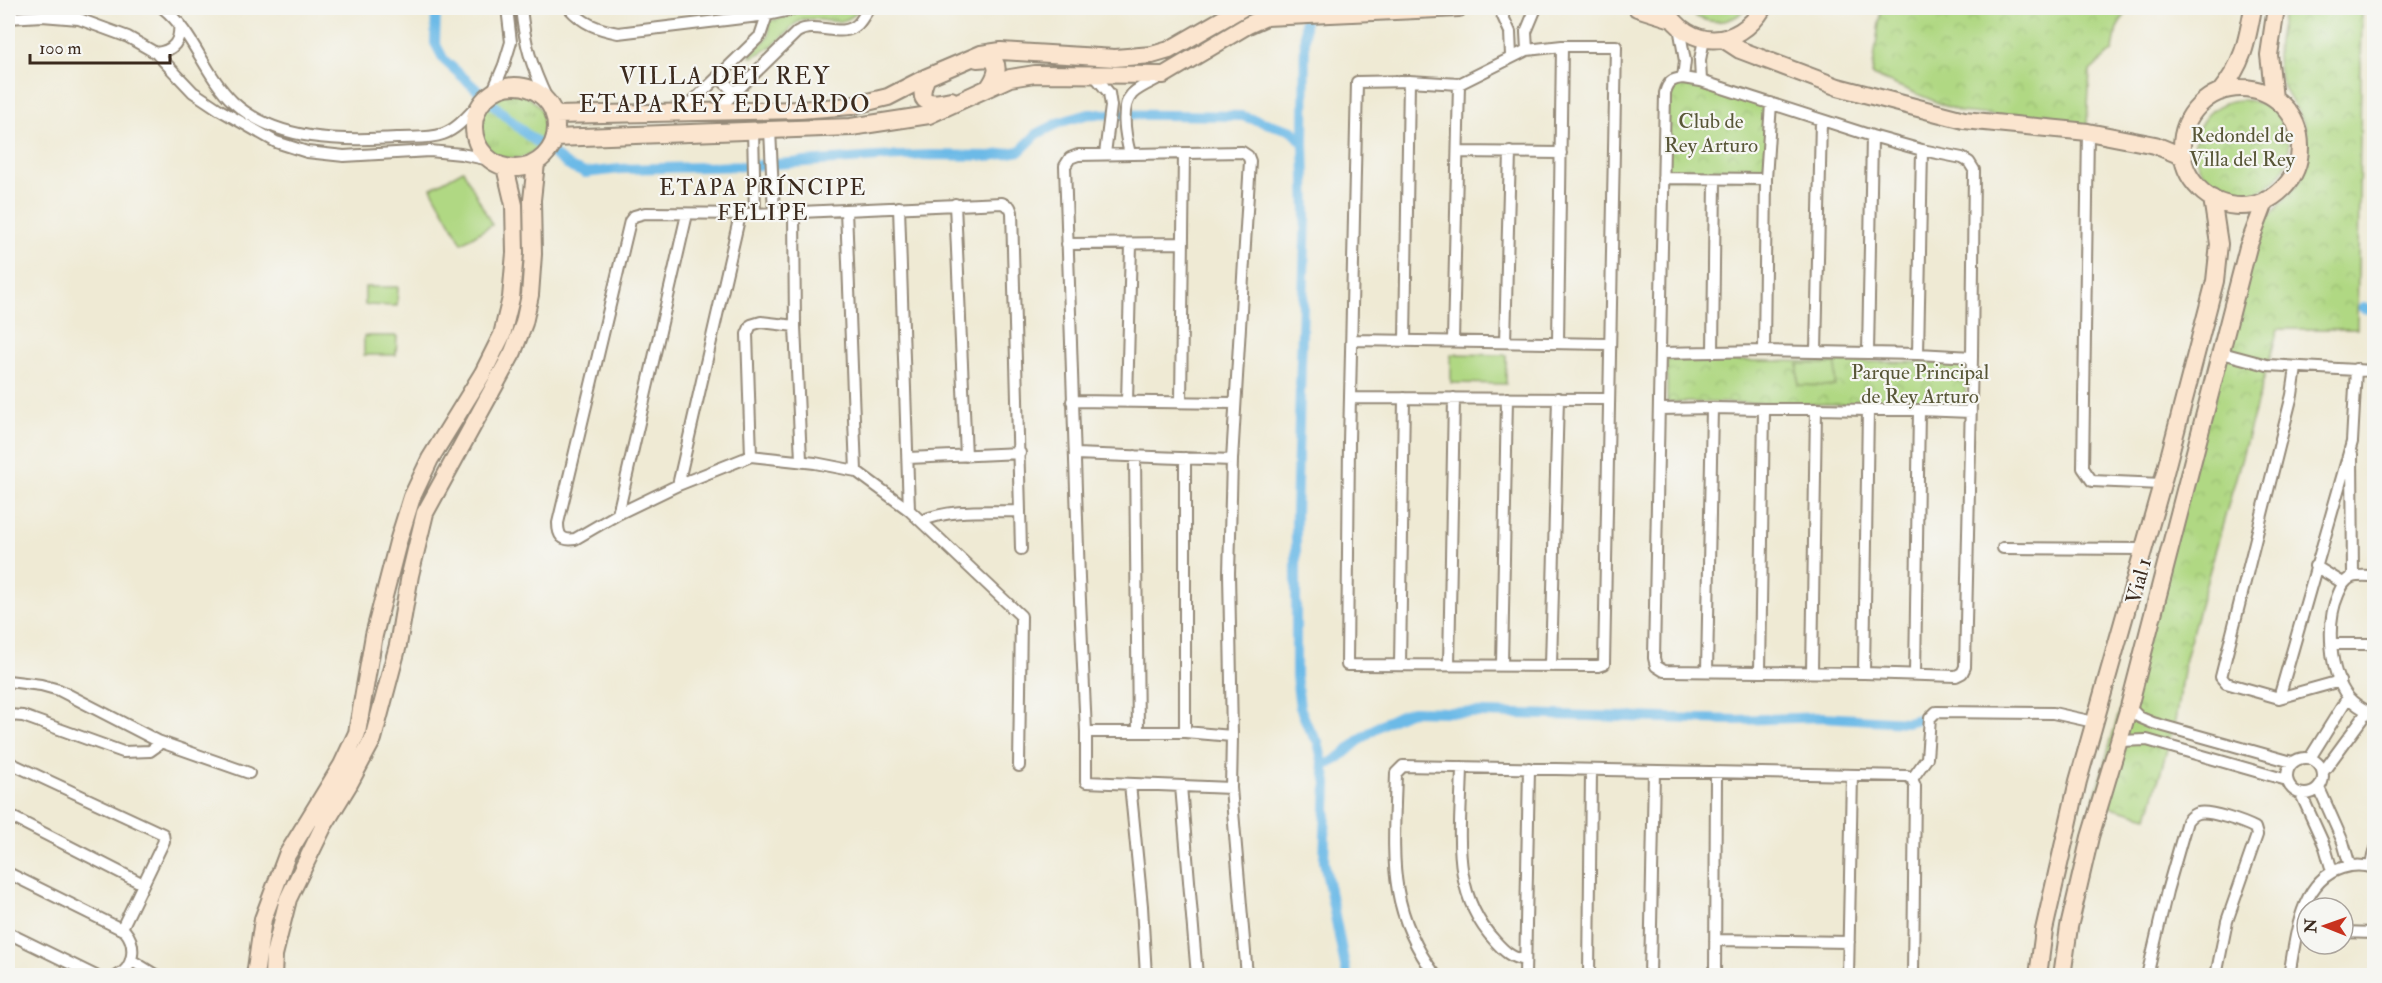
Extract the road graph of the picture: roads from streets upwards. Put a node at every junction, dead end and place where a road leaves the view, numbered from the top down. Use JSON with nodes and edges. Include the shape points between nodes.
{"nodes":[{"id":1,"x":163,"y":8,"type":"edge"},
{"id":2,"x":507,"y":8,"type":"edge"},
{"id":3,"x":521,"y":8,"type":"edge"},
{"id":4,"x":569,"y":8,"type":"edge"},
{"id":5,"x":789,"y":8,"type":"edge"},
{"id":6,"x":869,"y":8,"type":"edge"},
{"id":7,"x":1242,"y":8,"type":"edge"},
{"id":8,"x":1459,"y":8,"type":"edge"},
{"id":9,"x":1499,"y":8,"type":"edge"},
{"id":10,"x":1536,"y":8,"type":"edge"},
{"id":11,"x":1636,"y":8,"type":"edge"},
{"id":12,"x":1763,"y":8,"type":"edge"},
{"id":13,"x":2253,"y":8,"type":"edge"},
{"id":14,"x":2276,"y":8,"type":"edge"},
{"id":15,"x":767,"y":15,"type":"junction"},
{"id":16,"x":8,"y":18,"type":"edge"},
{"id":17,"x":1672,"y":18,"type":"edge"},
{"id":18,"x":179,"y":23,"type":"junction"},
{"id":19,"x":1704,"y":39,"type":"junction"},
{"id":20,"x":1723,"y":39,"type":"junction"},
{"id":21,"x":1562,"y":46,"type":"junction"},
{"id":22,"x":1527,"y":50,"type":"junction"},
{"id":23,"x":156,"y":53,"type":"junction"},
{"id":24,"x":740,"y":54,"type":"junction"},
{"id":25,"x":1511,"y":56,"type":"junction"},
{"id":26,"x":952,"y":65,"type":"junction"},
{"id":27,"x":756,"y":69,"type":"junction"},
{"id":28,"x":1094,"y":75,"type":"junction"},
{"id":29,"x":1164,"y":75,"type":"junction"},
{"id":30,"x":718,"y":76,"type":"junction"},
{"id":31,"x":927,"y":77,"type":"junction"},
{"id":32,"x":1683,"y":78,"type":"junction"},
{"id":33,"x":1409,"y":81,"type":"junction"},
{"id":34,"x":1701,"y":81,"type":"junction"},
{"id":35,"x":1459,"y":84,"type":"junction"},
{"id":36,"x":989,"y":87,"type":"junction"},
{"id":37,"x":734,"y":92,"type":"junction"},
{"id":38,"x":2220,"y":92,"type":"junction"},
{"id":39,"x":974,"y":95,"type":"junction"},
{"id":40,"x":487,"y":97,"type":"junction"},
{"id":41,"x":2274,"y":98,"type":"junction"},
{"id":42,"x":547,"y":99,"type":"junction"},
{"id":43,"x":1771,"y":103,"type":"junction"},
{"id":44,"x":683,"y":111,"type":"junction"},
{"id":45,"x":716,"y":111,"type":"junction"},
{"id":46,"x":555,"y":116,"type":"junction"},
{"id":47,"x":1821,"y":120,"type":"junction"},
{"id":48,"x":770,"y":130,"type":"junction"},
{"id":49,"x":753,"y":131,"type":"junction"},
{"id":50,"x":2088,"y":132,"type":"junction"},
{"id":51,"x":1872,"y":136,"type":"junction"},
{"id":52,"x":555,"y":138,"type":"junction"},
{"id":53,"x":1922,"y":150,"type":"junction"},
{"id":54,"x":1458,"y":152,"type":"junction"},
{"id":55,"x":1510,"y":152,"type":"junction"},
{"id":56,"x":1184,"y":153,"type":"junction"},
{"id":57,"x":1561,"y":153,"type":"junction"},
{"id":58,"x":1105,"y":154,"type":"junction"},
{"id":59,"x":1130,"y":154,"type":"junction"},
{"id":60,"x":2184,"y":157,"type":"junction"},
{"id":61,"x":536,"y":163,"type":"junction"},
{"id":62,"x":497,"y":164,"type":"junction"},
{"id":63,"x":1663,"y":178,"type":"junction"},
{"id":64,"x":1715,"y":179,"type":"junction"},
{"id":65,"x":1766,"y":179,"type":"junction"},
{"id":66,"x":755,"y":183,"type":"junction"},
{"id":67,"x":772,"y":183,"type":"junction"},
{"id":68,"x":2212,"y":198,"type":"junction"},
{"id":69,"x":2266,"y":200,"type":"junction"},
{"id":70,"x":955,"y":204,"type":"junction"},
{"id":71,"x":899,"y":207,"type":"junction"},
{"id":72,"x":846,"y":210,"type":"junction"},
{"id":73,"x":795,"y":212,"type":"junction"},
{"id":74,"x":774,"y":213,"type":"junction"},
{"id":75,"x":687,"y":214,"type":"junction"},
{"id":76,"x":755,"y":214,"type":"junction"},
{"id":77,"x":740,"y":215,"type":"junction"},
{"id":78,"x":1182,"y":243,"type":"junction"},
{"id":79,"x":1067,"y":244,"type":"junction"},
{"id":80,"x":1131,"y":244,"type":"junction"},
{"id":81,"x":795,"y":326,"type":"junction"},
{"id":82,"x":1352,"y":340,"type":"junction"},
{"id":83,"x":1405,"y":341,"type":"junction"},
{"id":84,"x":1453,"y":341,"type":"junction"},
{"id":85,"x":1505,"y":342,"type":"junction"},
{"id":86,"x":1558,"y":343,"type":"junction"},
{"id":87,"x":1609,"y":344,"type":"junction"},
{"id":88,"x":1764,"y":351,"type":"junction"},
{"id":89,"x":1713,"y":352,"type":"junction"},
{"id":90,"x":1816,"y":352,"type":"junction"},
{"id":91,"x":1661,"y":353,"type":"junction"},
{"id":92,"x":1868,"y":353,"type":"junction"},
{"id":93,"x":2222,"y":353,"type":"junction"},
{"id":94,"x":1918,"y":354,"type":"junction"},
{"id":95,"x":1972,"y":357,"type":"junction"},
{"id":96,"x":2296,"y":368,"type":"junction"},
{"id":97,"x":2356,"y":369,"type":"junction"},
{"id":98,"x":2374,"y":370,"type":"edge"},
{"id":99,"x":1350,"y":398,"type":"junction"},
{"id":100,"x":1404,"y":398,"type":"junction"},
{"id":101,"x":1455,"y":398,"type":"junction"},
{"id":102,"x":1507,"y":398,"type":"junction"},
{"id":103,"x":1558,"y":398,"type":"junction"},
{"id":104,"x":1608,"y":399,"type":"junction"},
{"id":105,"x":1072,"y":401,"type":"junction"},
{"id":106,"x":1127,"y":402,"type":"junction"},
{"id":107,"x":1181,"y":402,"type":"junction"},
{"id":108,"x":1235,"y":403,"type":"junction"},
{"id":109,"x":1712,"y":408,"type":"junction"},
{"id":110,"x":1660,"y":409,"type":"junction"},
{"id":111,"x":1764,"y":409,"type":"junction"},
{"id":112,"x":1816,"y":409,"type":"junction"},
{"id":113,"x":1868,"y":410,"type":"junction"},
{"id":114,"x":1919,"y":410,"type":"junction"},
{"id":115,"x":1971,"y":412,"type":"junction"},
{"id":116,"x":2352,"y":442,"type":"junction"},
{"id":117,"x":1020,"y":453,"type":"junction"},
{"id":118,"x":1075,"y":454,"type":"junction"},
{"id":119,"x":751,"y":456,"type":"junction"},
{"id":120,"x":966,"y":456,"type":"junction"},
{"id":121,"x":1135,"y":456,"type":"junction"},
{"id":122,"x":908,"y":458,"type":"junction"},
{"id":123,"x":1185,"y":458,"type":"junction"},
{"id":124,"x":801,"y":460,"type":"junction"},
{"id":125,"x":1233,"y":460,"type":"junction"},
{"id":126,"x":856,"y":471,"type":"junction"},
{"id":127,"x":2162,"y":484,"type":"junction"},
{"id":128,"x":678,"y":485,"type":"junction"},
{"id":129,"x":909,"y":510,"type":"junction"},
{"id":130,"x":1020,"y":512,"type":"junction"},
{"id":131,"x":618,"y":514,"type":"junction"},
{"id":132,"x":921,"y":521,"type":"junction"},
{"id":133,"x":2003,"y":548,"type":"dead end"},
{"id":134,"x":1021,"y":549,"type":"dead end"},
{"id":135,"x":2144,"y":549,"type":"junction"},
{"id":136,"x":2315,"y":566,"type":"junction"},
{"id":137,"x":2374,"y":576,"type":"edge"},
{"id":138,"x":2348,"y":580,"type":"junction"},
{"id":139,"x":2331,"y":644,"type":"junction"},
{"id":140,"x":2374,"y":644,"type":"edge"},
{"id":141,"x":1400,"y":665,"type":"junction"},
{"id":142,"x":1449,"y":665,"type":"junction"},
{"id":143,"x":1502,"y":665,"type":"junction"},
{"id":144,"x":1551,"y":665,"type":"junction"},
{"id":145,"x":1707,"y":671,"type":"junction"},
{"id":146,"x":1760,"y":672,"type":"junction"},
{"id":147,"x":1812,"y":672,"type":"junction"},
{"id":148,"x":1864,"y":673,"type":"junction"},
{"id":149,"x":1915,"y":674,"type":"junction"},
{"id":150,"x":8,"y":681,"type":"edge"},
{"id":151,"x":2340,"y":681,"type":"junction"},
{"id":152,"x":2348,"y":697,"type":"junction"},
{"id":153,"x":2279,"y":698,"type":"junction"},
{"id":154,"x":2129,"y":707,"type":"junction"},
{"id":155,"x":2371,"y":713,"type":"edge"},
{"id":156,"x":8,"y":715,"type":"edge"},
{"id":157,"x":2094,"y":722,"type":"junction"},
{"id":158,"x":1086,"y":732,"type":"junction"},
{"id":159,"x":1138,"y":732,"type":"junction"},
{"id":160,"x":1185,"y":732,"type":"junction"},
{"id":161,"x":1232,"y":736,"type":"junction"},
{"id":162,"x":158,"y":741,"type":"junction"},
{"id":163,"x":2119,"y":741,"type":"junction"},
{"id":164,"x":2310,"y":758,"type":"junction"},
{"id":165,"x":8,"y":762,"type":"edge"},
{"id":166,"x":2292,"y":762,"type":"junction"},
{"id":167,"x":1019,"y":766,"type":"dead end"},
{"id":168,"x":1462,"y":767,"type":"junction"},
{"id":169,"x":1529,"y":768,"type":"junction"},
{"id":170,"x":1591,"y":770,"type":"junction"},
{"id":171,"x":1654,"y":771,"type":"junction"},
{"id":172,"x":2323,"y":772,"type":"junction"},
{"id":173,"x":249,"y":773,"type":"dead end"},
{"id":174,"x":1716,"y":773,"type":"junction"},
{"id":175,"x":1852,"y":775,"type":"junction"},
{"id":176,"x":1912,"y":779,"type":"junction"},
{"id":177,"x":2287,"y":780,"type":"junction"},
{"id":178,"x":1130,"y":784,"type":"junction"},
{"id":179,"x":1181,"y":786,"type":"junction"},
{"id":180,"x":1231,"y":788,"type":"junction"},
{"id":181,"x":2319,"y":788,"type":"junction"},
{"id":182,"x":2301,"y":794,"type":"junction"},
{"id":183,"x":8,"y":815,"type":"edge"},
{"id":184,"x":2374,"y":850,"type":"edge"},
{"id":185,"x":2350,"y":866,"type":"junction"},
{"id":186,"x":2373,"y":867,"type":"edge"},
{"id":187,"x":2332,"y":871,"type":"junction"},
{"id":188,"x":8,"y":873,"type":"edge"},
{"id":189,"x":143,"y":884,"type":"junction"},
{"id":190,"x":2310,"y":896,"type":"edge"},
{"id":191,"x":122,"y":928,"type":"junction"},
{"id":192,"x":2355,"y":932,"type":"edge"},
{"id":193,"x":8,"y":933,"type":"edge"},
{"id":194,"x":2374,"y":933,"type":"edge"},
{"id":195,"x":1715,"y":940,"type":"junction"},
{"id":196,"x":1849,"y":942,"type":"junction"},
{"id":197,"x":2295,"y":955,"type":"edge"},
{"id":198,"x":131,"y":960,"type":"junction"},
{"id":199,"x":1525,"y":960,"type":"junction"},
{"id":200,"x":96,"y":975,"type":"edge"},
{"id":201,"x":122,"y":975,"type":"edge"},
{"id":202,"x":157,"y":975,"type":"edge"},
{"id":203,"x":255,"y":975,"type":"edge"},
{"id":204,"x":273,"y":975,"type":"edge"},
{"id":205,"x":1146,"y":975,"type":"edge"},
{"id":206,"x":1197,"y":975,"type":"edge"},
{"id":207,"x":1247,"y":975,"type":"edge"},
{"id":208,"x":1436,"y":975,"type":"edge"},
{"id":209,"x":1525,"y":975,"type":"edge"},
{"id":210,"x":1589,"y":975,"type":"edge"},
{"id":211,"x":1650,"y":975,"type":"edge"},
{"id":212,"x":1715,"y":975,"type":"edge"},
{"id":213,"x":1848,"y":975,"type":"edge"},
{"id":214,"x":1913,"y":975,"type":"edge"},
{"id":215,"x":2038,"y":975,"type":"edge"},
{"id":216,"x":2062,"y":975,"type":"edge"},
{"id":217,"x":2147,"y":975,"type":"edge"},
{"id":218,"x":2216,"y":975,"type":"edge"},
{"id":219,"x":2289,"y":975,"type":"edge"}],
"edges":[{"from":1,"to":18,"type":"street"},
{"from":2,"to":40,"type":"street","via":[[511,42]]},
{"from":3,"to":42,"type":"street","via":[[529,57]]},
{"from":4,"to":15,"type":"street","via":[[582,22],[618,33]]},
{"from":5,"to":15,"type":"street"},
{"from":6,"to":27,"type":"street","via":[[858,24],[849,29],[804,27]]},
{"from":7,"to":26,"type":"street","via":[[1169,50],[1152,55],[1115,58],[1001,51]]},
{"from":8,"to":29,"type":"street","via":[[1266,18]]},
{"from":9,"to":25,"type":"street","via":[[1510,32]]},
{"from":10,"to":22,"type":"street","via":[[1526,32]]},
{"from":11,"to":17,"type":"street"},
{"from":12,"to":20,"type":"street","via":[[1741,32]]},
{"from":13,"to":38,"type":"street","via":[[2243,56]]},
{"from":14,"to":41,"type":"street","via":[[2269,55]]},
{"from":15,"to":24,"type":"street","via":[[760,36]]},
{"from":16,"to":23,"type":"street","via":[[79,20],[128,37]]},
{"from":17,"to":19,"type":"street"},
{"from":17,"to":32,"type":"street","via":[[1685,61]]},
{"from":18,"to":23,"type":"street","via":[[174,47]]},
{"from":18,"to":40,"type":"street","via":[[222,91],[254,117],[283,130],[356,141],[431,137],[455,127]]},
{"from":19,"to":20,"type":"street"},
{"from":19,"to":34,"type":"street"},
{"from":20,"to":50,"type":"street","via":[[1740,50],[1838,87],[1964,120]]},
{"from":21,"to":22,"type":"street"},
{"from":21,"to":57,"type":"street"},
{"from":21,"to":87,"type":"street","via":[[1616,46]]},
{"from":22,"to":25,"type":"street"},
{"from":23,"to":62,"type":"street","via":[[193,92],[276,142],[307,152],[344,156],[430,152],[461,154]]},
{"from":24,"to":27,"type":"street"},
{"from":24,"to":30,"type":"street"},
{"from":25,"to":35,"type":"street"},
{"from":26,"to":31,"type":"street"},
{"from":26,"to":36,"type":"street","via":[[985,58],[994,60],[997,71]]},
{"from":27,"to":37,"type":"street"},
{"from":28,"to":29,"type":"street"},
{"from":28,"to":36,"type":"street","via":[[1035,74]]},
{"from":28,"to":58,"type":"street","via":[[1109,93],[1111,106]]},
{"from":29,"to":59,"type":"street","via":[[1131,94],[1125,130]]},
{"from":30,"to":37,"type":"street"},
{"from":30,"to":44,"type":"street"},
{"from":31,"to":39,"type":"street","via":[[922,97],[930,103]]},
{"from":31,"to":45,"type":"street","via":[[888,97],[851,106]]},
{"from":32,"to":34,"type":"street"},
{"from":32,"to":63,"type":"street","via":[[1673,79],[1665,93]]},
{"from":33,"to":35,"type":"street"},
{"from":33,"to":82,"type":"street","via":[[1357,82]]},
{"from":33,"to":83,"type":"street"},
{"from":34,"to":43,"type":"street"},
{"from":35,"to":54,"type":"street"},
{"from":36,"to":39,"type":"street"},
{"from":37,"to":45,"type":"street"},
{"from":38,"to":41,"type":"street","via":[[2248,88]]},
{"from":38,"to":60,"type":"street","via":[[2201,104],[2188,121]]},
{"from":39,"to":48,"type":"street","via":[[929,115],[851,127]]},
{"from":40,"to":42,"type":"street","via":[[511,85],[531,88]]},
{"from":40,"to":62,"type":"street","via":[[475,117],[474,133],[480,148]]},
{"from":41,"to":69,"type":"street","via":[[2296,124],[2300,152],[2287,183]]},
{"from":42,"to":46,"type":"street"},
{"from":43,"to":47,"type":"street"},
{"from":43,"to":65,"type":"street"},
{"from":44,"to":45,"type":"street"},
{"from":44,"to":46,"type":"street"},
{"from":46,"to":52,"type":"street"},
{"from":47,"to":51,"type":"street"},
{"from":47,"to":90,"type":"street"},
{"from":48,"to":49,"type":"street"},
{"from":48,"to":67,"type":"street"},
{"from":49,"to":52,"type":"street"},
{"from":49,"to":66,"type":"street"},
{"from":50,"to":60,"type":"street","via":[[2156,145]]},
{"from":50,"to":127,"type":"street","via":[[2083,468],[2092,482]]},
{"from":51,"to":53,"type":"street"},
{"from":51,"to":92,"type":"street"},
{"from":52,"to":61,"type":"street"},
{"from":53,"to":94,"type":"street"},
{"from":53,"to":95,"type":"street","via":[[1962,158],[1974,170]]},
{"from":54,"to":55,"type":"street"},
{"from":54,"to":84,"type":"street"},
{"from":55,"to":57,"type":"street"},
{"from":55,"to":85,"type":"street"},
{"from":56,"to":59,"type":"street"},
{"from":56,"to":78,"type":"street"},
{"from":56,"to":108,"type":"street","via":[[1242,152],[1250,161]]},
{"from":57,"to":86,"type":"street"},
{"from":58,"to":59,"type":"street"},
{"from":58,"to":79,"type":"street","via":[[1078,155],[1065,166]]},
{"from":60,"to":68,"type":"street","via":[[2193,181]]},
{"from":61,"to":62,"type":"street","via":[[521,168]]},
{"from":61,"to":204,"type":"street","via":[[530,295],[524,323],[513,352],[425,513],[398,645],[373,739],[324,825],[288,900]]},
{"from":62,"to":203,"type":"street","via":[[514,205],[511,298],[502,335],[412,497],[374,635],[357,733],[287,855],[263,919]]},
{"from":63,"to":64,"type":"street"},
{"from":63,"to":91,"type":"street"},
{"from":64,"to":65,"type":"street"},
{"from":64,"to":89,"type":"street"},
{"from":65,"to":88,"type":"street"},
{"from":66,"to":67,"type":"street"},
{"from":66,"to":76,"type":"street"},
{"from":67,"to":74,"type":"street"},
{"from":68,"to":69,"type":"street","via":[[2235,205]]},
{"from":68,"to":127,"type":"street","name":"Vial 1","via":[[2219,244],[2215,281]]},
{"from":69,"to":93,"type":"street","name":"Vial 1","via":[[2251,239]]},
{"from":70,"to":71,"type":"street"},
{"from":70,"to":117,"type":"street","via":[[1002,203],[1012,212]]},
{"from":70,"to":120,"type":"street"},
{"from":71,"to":72,"type":"street"},
{"from":71,"to":122,"type":"street"},
{"from":72,"to":73,"type":"street"},
{"from":72,"to":126,"type":"street"},
{"from":73,"to":74,"type":"street"},
{"from":73,"to":81,"type":"street"},
{"from":74,"to":76,"type":"street"},
{"from":75,"to":77,"type":"street"},
{"from":75,"to":131,"type":"street"},
{"from":75,"to":131,"type":"street","via":[[645,213],[630,221],[558,531],[567,540],[575,539]]},
{"from":76,"to":77,"type":"street"},
{"from":77,"to":128,"type":"street"},
{"from":78,"to":80,"type":"street"},
{"from":78,"to":107,"type":"street"},
{"from":79,"to":80,"type":"street"},
{"from":79,"to":105,"type":"street"},
{"from":80,"to":106,"type":"street"},
{"from":81,"to":119,"type":"street","via":[[761,322],[751,325],[747,334]]},
{"from":81,"to":124,"type":"street"},
{"from":82,"to":83,"type":"street"},
{"from":82,"to":99,"type":"street"},
{"from":83,"to":84,"type":"street"},
{"from":84,"to":85,"type":"street"},
{"from":85,"to":86,"type":"street"},
{"from":86,"to":87,"type":"street"},
{"from":87,"to":104,"type":"street"},
{"from":88,"to":89,"type":"street"},
{"from":88,"to":90,"type":"street"},
{"from":89,"to":91,"type":"street"},
{"from":90,"to":92,"type":"street"},
{"from":91,"to":110,"type":"street"},
{"from":92,"to":94,"type":"street"},
{"from":93,"to":96,"type":"street"},
{"from":93,"to":154,"type":"street","name":"Vial 1"},
{"from":94,"to":95,"type":"street"},
{"from":95,"to":115,"type":"street"},
{"from":96,"to":97,"type":"street"},
{"from":96,"to":153,"type":"street","via":[[2220,673],[2226,683]]},
{"from":97,"to":98,"type":"street"},
{"from":97,"to":116,"type":"street"},
{"from":99,"to":100,"type":"street"},
{"from":99,"to":141,"type":"street","via":[[1347,665]]},
{"from":100,"to":101,"type":"street"},
{"from":100,"to":141,"type":"street"},
{"from":101,"to":102,"type":"street"},
{"from":101,"to":142,"type":"street"},
{"from":102,"to":103,"type":"street"},
{"from":102,"to":143,"type":"street"},
{"from":103,"to":104,"type":"street"},
{"from":103,"to":144,"type":"street"},
{"from":104,"to":144,"type":"street","via":[[1605,662],[1600,666]]},
{"from":105,"to":106,"type":"street"},
{"from":105,"to":118,"type":"street"},
{"from":106,"to":107,"type":"street"},
{"from":107,"to":108,"type":"street"},
{"from":108,"to":125,"type":"street"},
{"from":109,"to":110,"type":"street"},
{"from":109,"to":111,"type":"street"},
{"from":109,"to":145,"type":"street"},
{"from":110,"to":145,"type":"street","via":[[1654,658],[1656,666],[1665,671]]},
{"from":111,"to":112,"type":"street"},
{"from":111,"to":146,"type":"street"},
{"from":112,"to":113,"type":"street"},
{"from":112,"to":147,"type":"street"},
{"from":113,"to":114,"type":"street"},
{"from":113,"to":148,"type":"street"},
{"from":114,"to":115,"type":"street"},
{"from":114,"to":149,"type":"street"},
{"from":115,"to":149,"type":"street","via":[[1965,667],[1956,676]]},
{"from":116,"to":136,"type":"street"},
{"from":116,"to":138,"type":"street"},
{"from":117,"to":120,"type":"street"},
{"from":117,"to":130,"type":"street"},
{"from":118,"to":121,"type":"street"},
{"from":118,"to":158,"type":"street"},
{"from":119,"to":124,"type":"street"},
{"from":119,"to":128,"type":"street"},
{"from":120,"to":122,"type":"street"},
{"from":121,"to":123,"type":"street"},
{"from":121,"to":159,"type":"street"},
{"from":122,"to":129,"type":"street"},
{"from":123,"to":125,"type":"street"},
{"from":123,"to":160,"type":"street"},
{"from":124,"to":126,"type":"street"},
{"from":125,"to":161,"type":"street","via":[[1229,573]]},
{"from":126,"to":129,"type":"street"},
{"from":127,"to":135,"type":"street","name":"Vial 1"},
{"from":128,"to":131,"type":"street"},
{"from":129,"to":132,"type":"street"},
{"from":130,"to":132,"type":"street","via":[[950,513]]},
{"from":130,"to":134,"type":"street"},
{"from":132,"to":167,"type":"street","via":[[1021,616]]},
{"from":133,"to":135,"type":"street"},
{"from":135,"to":157,"type":"street","name":"Vial 1"},
{"from":136,"to":138,"type":"street"},
{"from":136,"to":153,"type":"street"},
{"from":137,"to":138,"type":"street"},
{"from":138,"to":139,"type":"street","via":[[2334,604]]},
{"from":139,"to":140,"type":"street"},
{"from":139,"to":151,"type":"street"},
{"from":141,"to":142,"type":"street"},
{"from":142,"to":143,"type":"street"},
{"from":143,"to":144,"type":"street"},
{"from":145,"to":146,"type":"street"},
{"from":146,"to":147,"type":"street"},
{"from":147,"to":148,"type":"street"},
{"from":148,"to":149,"type":"street"},
{"from":150,"to":162,"type":"street","via":[[59,690]]},
{"from":151,"to":152,"type":"street"},
{"from":151,"to":153,"type":"street"},
{"from":152,"to":155,"type":"street"},
{"from":152,"to":164,"type":"street"},
{"from":154,"to":163,"type":"street","name":"Vial 1"},
{"from":154,"to":166,"type":"street","via":[[2153,723]]},
{"from":155,"to":172,"type":"street"},
{"from":156,"to":162,"type":"street","via":[[23,716],[123,752],[150,751]]},
{"from":157,"to":176,"type":"street","via":[[2054,713],[1936,712],[1930,718],[1927,758]]},
{"from":157,"to":215,"type":"street","name":"Vial 1","via":[[2043,930]]},
{"from":158,"to":159,"type":"street"},
{"from":158,"to":178,"type":"street","via":[[1086,782]]},
{"from":159,"to":160,"type":"street"},
{"from":160,"to":161,"type":"street"},
{"from":161,"to":180,"type":"street"},
{"from":162,"to":173,"type":"street"},
{"from":163,"to":177,"type":"street","via":[[2147,740]]},
{"from":163,"to":216,"type":"street","name":"Vial 1","via":[[2090,837]]},
{"from":164,"to":166,"type":"street"},
{"from":164,"to":172,"type":"street"},
{"from":165,"to":189,"type":"street","via":[[163,834],[164,842]]},
{"from":166,"to":177,"type":"street"},
{"from":168,"to":169,"type":"street"},
{"from":168,"to":199,"type":"street","via":[[1461,863],[1465,890],[1485,931],[1511,957]]},
{"from":168,"to":208,"type":"street","via":[[1405,766],[1396,773],[1396,887],[1408,928]]},
{"from":169,"to":170,"type":"street"},
{"from":169,"to":199,"type":"street"},
{"from":170,"to":171,"type":"street"},
{"from":170,"to":210,"type":"street"},
{"from":171,"to":174,"type":"street"},
{"from":171,"to":211,"type":"street"},
{"from":172,"to":181,"type":"street"},
{"from":174,"to":175,"type":"street"},
{"from":174,"to":195,"type":"street"},
{"from":175,"to":176,"type":"street"},
{"from":175,"to":196,"type":"street"},
{"from":176,"to":214,"type":"street"},
{"from":177,"to":182,"type":"street"},
{"from":178,"to":179,"type":"street"},
{"from":178,"to":205,"type":"street"},
{"from":179,"to":180,"type":"street"},
{"from":179,"to":206,"type":"street"},
{"from":180,"to":207,"type":"street"},
{"from":181,"to":182,"type":"street"},
{"from":181,"to":185,"type":"street"},
{"from":182,"to":187,"type":"street"},
{"from":183,"to":189,"type":"street"},
{"from":184,"to":186,"type":"street"},
{"from":185,"to":186,"type":"street"},
{"from":185,"to":187,"type":"street"},
{"from":187,"to":190,"type":"street"},
{"from":188,"to":191,"type":"street"},
{"from":189,"to":191,"type":"street"},
{"from":191,"to":198,"type":"street","via":[[130,937]]},
{"from":192,"to":194,"type":"street"},
{"from":193,"to":200,"type":"street"},
{"from":195,"to":196,"type":"street"},
{"from":195,"to":212,"type":"street"},
{"from":196,"to":213,"type":"street"},
{"from":197,"to":219,"type":"street"},
{"from":198,"to":201,"type":"street"},
{"from":198,"to":202,"type":"street"},
{"from":199,"to":209,"type":"street"},
{"from":217,"to":218,"type":"street","via":[[2187,822],[2202,812],[2247,824],[2255,828],[2257,835],[2227,921]]}]}
